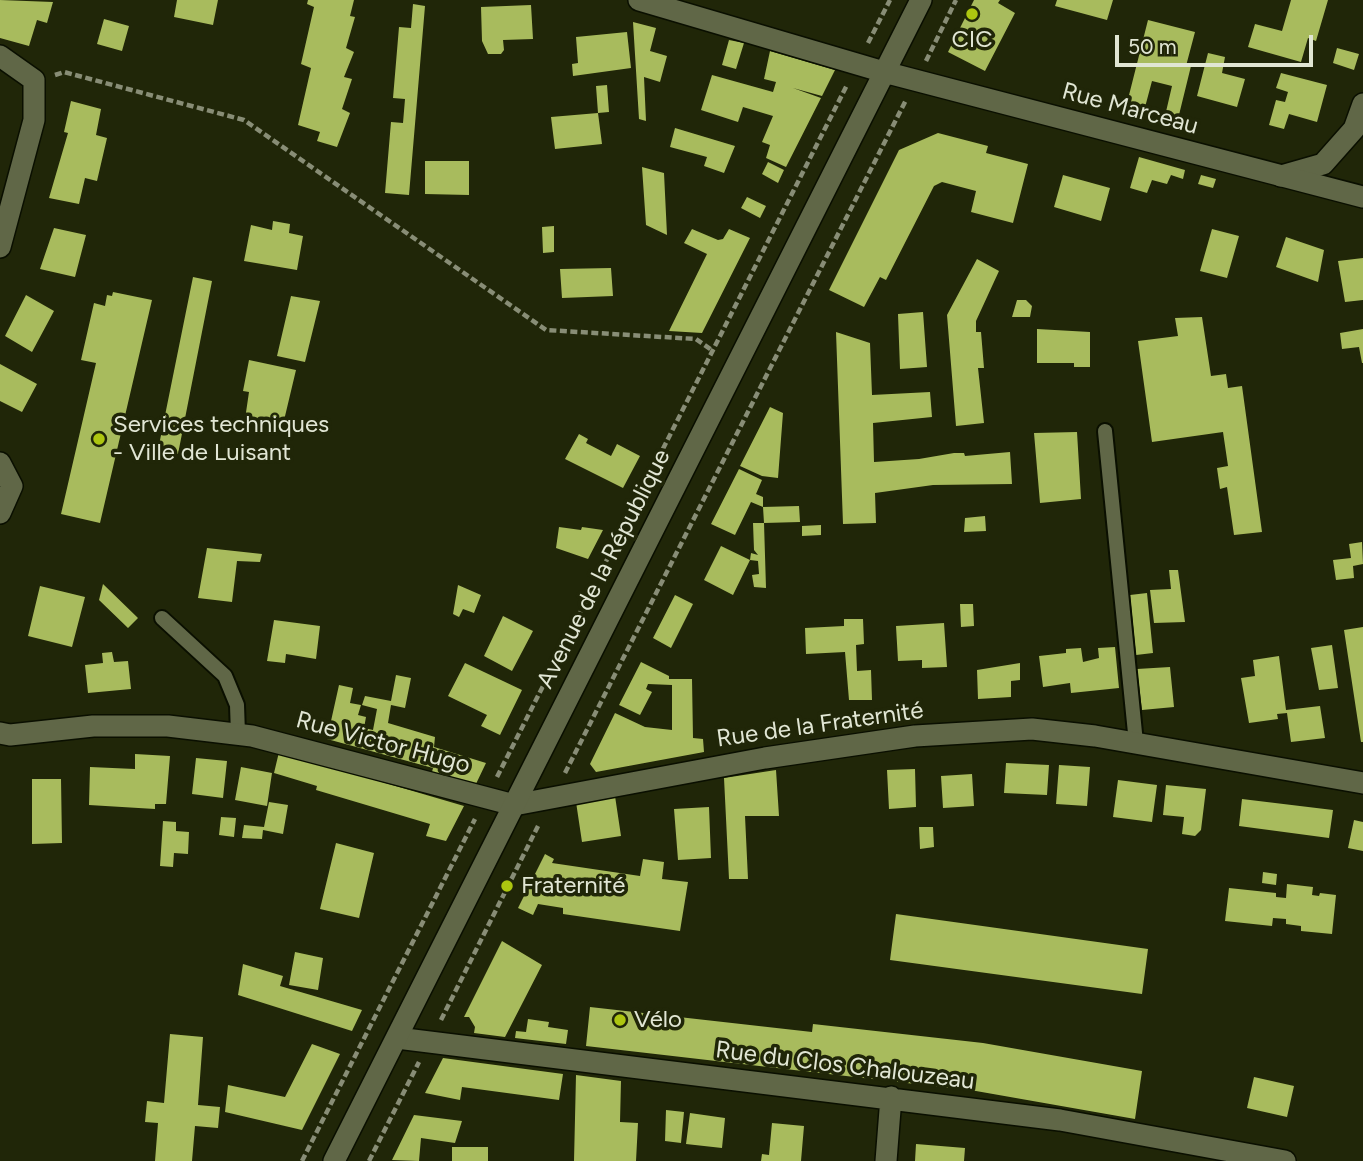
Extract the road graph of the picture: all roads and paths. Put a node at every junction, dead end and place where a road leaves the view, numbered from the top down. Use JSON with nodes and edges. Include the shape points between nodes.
{"nodes":[{"id":1,"x":639,"y":0,"type":"edge"},
{"id":2,"x":890,"y":0,"type":"edge"},
{"id":3,"x":921,"y":0,"type":"edge"},
{"id":4,"x":956,"y":0,"type":"edge"},
{"id":5,"x":0,"y":56,"type":"edge"},
{"id":6,"x":858,"y":64,"type":"junction"},
{"id":7,"x":884,"y":72,"type":"junction"},
{"id":8,"x":34,"y":80,"type":"junction"},
{"id":9,"x":916,"y":80,"type":"junction"},
{"id":10,"x":1363,"y":104,"type":"edge"},
{"id":11,"x":1281,"y":176,"type":"junction"},
{"id":12,"x":1363,"y":197,"type":"edge"},
{"id":13,"x":0,"y":247,"type":"edge"},
{"id":14,"x":713,"y":351,"type":"junction"},
{"id":15,"x":1105,"y":431,"type":"dead end"},
{"id":16,"x":0,"y":463,"type":"edge"},
{"id":17,"x":0,"y":513,"type":"edge"},
{"id":18,"x":162,"y":618,"type":"dead end"},
{"id":19,"x":0,"y":733,"type":"edge"},
{"id":20,"x":238,"y":734,"type":"junction"},
{"id":21,"x":1136,"y":743,"type":"junction"},
{"id":22,"x":1363,"y":783,"type":"edge"},
{"id":23,"x":486,"y":797,"type":"junction"},
{"id":24,"x":552,"y":798,"type":"junction"},
{"id":25,"x":514,"y":805,"type":"junction"},
{"id":26,"x":397,"y":1038,"type":"junction"},
{"id":27,"x":429,"y":1042,"type":"junction"},
{"id":28,"x":891,"y":1097,"type":"junction"},
{"id":29,"x":302,"y":1161,"type":"edge"},
{"id":30,"x":334,"y":1161,"type":"edge"},
{"id":31,"x":369,"y":1161,"type":"edge"},
{"id":32,"x":886,"y":1161,"type":"edge"},
{"id":33,"x":1285,"y":1161,"type":"edge"}],
"edges":[{"from":1,"to":6,"type":"street","name":"Rue Marceau"},
{"from":2,"to":6,"type":"path"},
{"from":3,"to":7,"type":"street","name":"Avenue de la République"},
{"from":4,"to":9,"type":"path"},
{"from":5,"to":8,"type":"street"},
{"from":6,"to":7,"type":"street","name":"Rue Marceau"},
{"from":6,"to":14,"type":"path"},
{"from":7,"to":9,"type":"street","name":"Rue Marceau"},
{"from":7,"to":25,"type":"street","name":"Avenue de la République"},
{"from":8,"to":13,"type":"street","via":[[34,120]]},
{"from":8,"to":14,"type":"path","via":[[64,72],[244,120],[546,330],[696,339]]},
{"from":9,"to":11,"type":"street","name":"Rue Marceau"},
{"from":9,"to":24,"type":"path"},
{"from":10,"to":11,"type":"street","via":[[1354,129],[1323,164]]},
{"from":11,"to":12,"type":"street","name":"Rue Marceau"},
{"from":14,"to":23,"type":"path"},
{"from":15,"to":21,"type":"lane"},
{"from":16,"to":17,"type":"street","via":[[12,486]]},
{"from":18,"to":20,"type":"lane","via":[[225,676],[237,705]]},
{"from":19,"to":20,"type":"street","name":"Rue Victor Hugo","via":[[168,726]]},
{"from":20,"to":23,"type":"street","name":"Rue Victor Hugo"},
{"from":21,"to":22,"type":"street","name":"Rue de la Fraternité"},
{"from":21,"to":24,"type":"street","name":"Rue de la Fraternité","via":[[1032,729],[915,736],[765,758]]},
{"from":23,"to":25,"type":"street","name":"Rue Victor Hugo"},
{"from":23,"to":29,"type":"path"},
{"from":24,"to":25,"type":"street","name":"Rue de la Fraternité"},
{"from":24,"to":27,"type":"path"},
{"from":25,"to":26,"type":"street","name":"Avenue de la République"},
{"from":26,"to":27,"type":"street","name":"Rue du Clos Chalouzeau"},
{"from":26,"to":30,"type":"street","name":"Avenue de la République"},
{"from":27,"to":28,"type":"street","name":"Rue du Clos Chalouzeau"},
{"from":27,"to":31,"type":"path"},
{"from":28,"to":32,"type":"street"},
{"from":28,"to":33,"type":"street","name":"Rue du Clos Chalouzeau","via":[[1060,1119]]}]}
